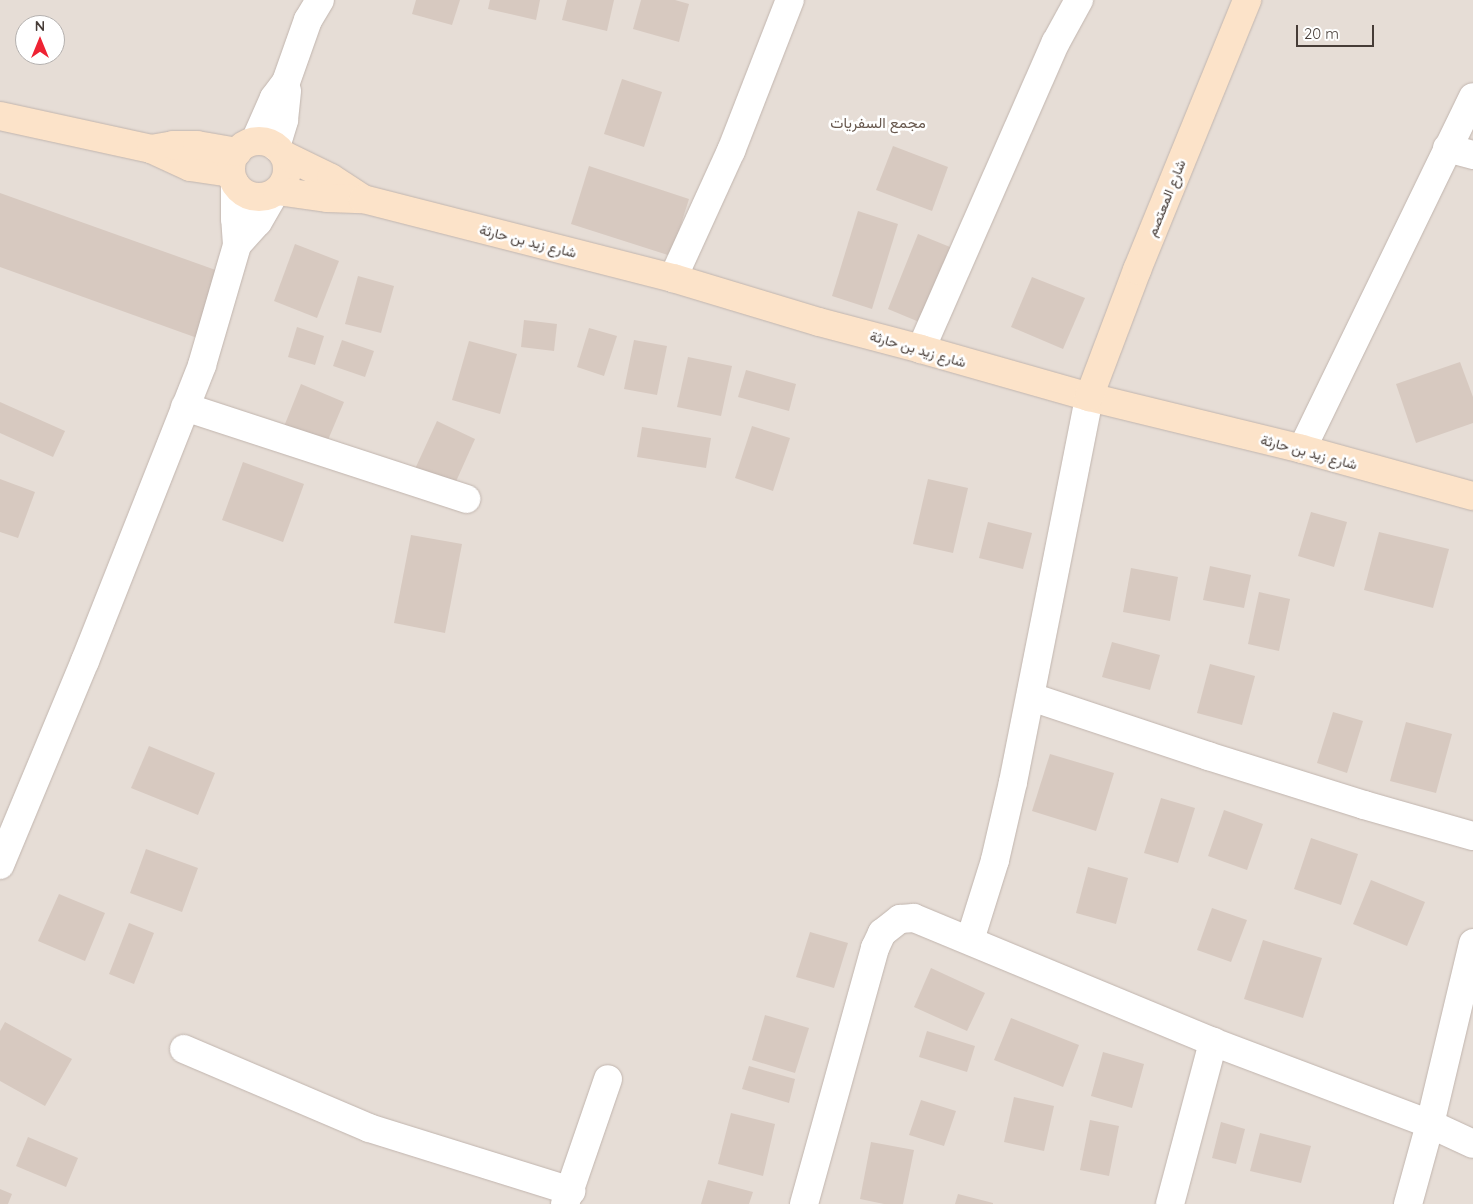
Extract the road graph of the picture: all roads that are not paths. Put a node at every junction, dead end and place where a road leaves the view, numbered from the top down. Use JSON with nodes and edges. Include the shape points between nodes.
{"nodes":[{"id":1,"x":320,"y":0,"type":"edge"},
{"id":2,"x":790,"y":0,"type":"edge"},
{"id":3,"x":1079,"y":0,"type":"edge"},
{"id":4,"x":1247,"y":0,"type":"edge"},
{"id":5,"x":1473,"y":97,"type":"edge"},
{"id":6,"x":0,"y":116,"type":"edge"},
{"id":7,"x":1460,"y":152,"type":"edge"},
{"id":8,"x":253,"y":159,"type":"junction"},
{"id":9,"x":276,"y":192,"type":"junction"},
{"id":10,"x":363,"y":199,"type":"junction"},
{"id":11,"x":238,"y":245,"type":"junction"},
{"id":12,"x":673,"y":278,"type":"junction"},
{"id":13,"x":921,"y":348,"type":"junction"},
{"id":14,"x":1089,"y":397,"type":"junction"},
{"id":15,"x":185,"y":407,"type":"junction"},
{"id":16,"x":1302,"y":449,"type":"junction"},
{"id":17,"x":1473,"y":496,"type":"edge"},
{"id":18,"x":466,"y":499,"type":"dead end"},
{"id":19,"x":1031,"y":697,"type":"junction"},
{"id":20,"x":1473,"y":836,"type":"edge"},
{"id":21,"x":0,"y":865,"type":"edge"},
{"id":22,"x":970,"y":940,"type":"junction"},
{"id":23,"x":1473,"y":943,"type":"edge"},
{"id":24,"x":1213,"y":1042,"type":"junction"},
{"id":25,"x":184,"y":1049,"type":"dead end"},
{"id":26,"x":608,"y":1079,"type":"dead end"},
{"id":27,"x":1430,"y":1124,"type":"junction"},
{"id":28,"x":1473,"y":1144,"type":"edge"},
{"id":29,"x":568,"y":1198,"type":"edge"},
{"id":30,"x":804,"y":1204,"type":"edge"},
{"id":31,"x":1170,"y":1204,"type":"edge"},
{"id":32,"x":1408,"y":1204,"type":"edge"}],
"edges":[{"from":1,"to":8,"type":"street","via":[[308,20],[286,82],[287,104]]},
{"from":2,"to":12,"type":"street","via":[[731,151]]},
{"from":3,"to":13,"type":"street","via":[[1056,42]]},
{"from":4,"to":14,"type":"street","name":"شارع المعتصم"},
{"from":5,"to":7,"type":"street"},
{"from":6,"to":8,"type":"street","via":[[151,149],[190,167]]},
{"from":7,"to":16,"type":"street"},
{"from":8,"to":9,"type":"street","via":[[287,175]]},
{"from":8,"to":9,"type":"street","name":"شارع زيد بن حارثة","via":[[243,192],[252,197]]},
{"from":8,"to":10,"type":"street","name":"شارع زيد بن حارثة","via":[[324,174]]},
{"from":8,"to":11,"type":"street","via":[[234,219]]},
{"from":9,"to":10,"type":"street","name":"شارع زيد بن حارثة"},
{"from":9,"to":11,"type":"street","via":[[258,222]]},
{"from":10,"to":12,"type":"street","name":"شارع زيد بن حارثة"},
{"from":11,"to":15,"type":"street","via":[[202,365]]},
{"from":12,"to":13,"type":"street","name":"شارع زيد بن حارثة","via":[[818,322]]},
{"from":13,"to":14,"type":"street","name":"شارع زيد بن حارثة"},
{"from":14,"to":16,"type":"street","name":"شارع زيد بن حارثة"},
{"from":14,"to":19,"type":"street"},
{"from":15,"to":18,"type":"street"},
{"from":15,"to":21,"type":"street"},
{"from":16,"to":17,"type":"street","name":"شارع زيد بن حارثة"},
{"from":19,"to":20,"type":"street","via":[[1208,756]]},
{"from":19,"to":22,"type":"street","via":[[995,860]]},
{"from":22,"to":24,"type":"street"},
{"from":22,"to":30,"type":"street","via":[[914,918],[900,918],[882,933],[875,948]]},
{"from":23,"to":27,"type":"street"},
{"from":24,"to":27,"type":"street"},
{"from":24,"to":31,"type":"street"},
{"from":25,"to":29,"type":"street","via":[[369,1128]]},
{"from":26,"to":29,"type":"street"},
{"from":27,"to":28,"type":"street"},
{"from":27,"to":32,"type":"street"}]}
